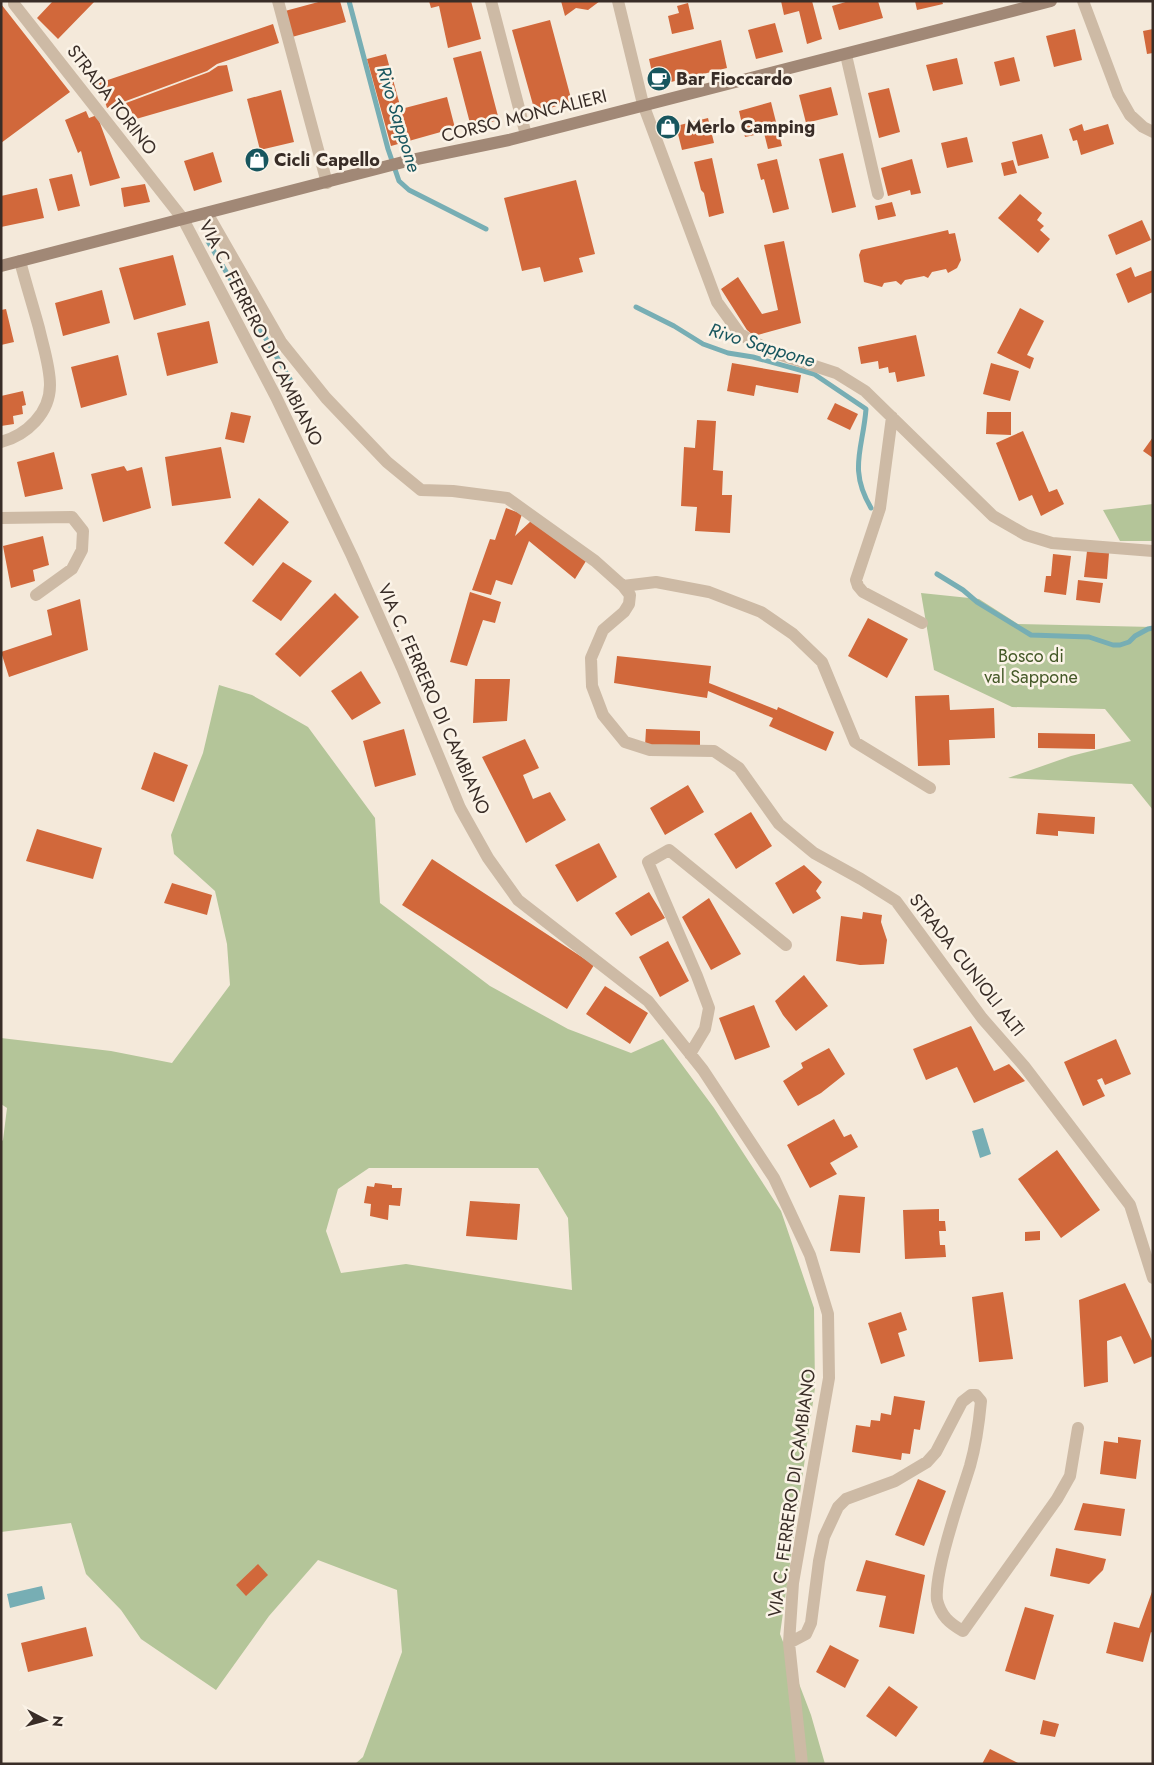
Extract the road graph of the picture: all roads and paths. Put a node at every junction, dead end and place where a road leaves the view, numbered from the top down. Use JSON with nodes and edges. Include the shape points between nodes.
{"nodes":[{"id":1,"x":14,"y":1,"type":"edge"},
{"id":2,"x":278,"y":1,"type":"edge"},
{"id":3,"x":491,"y":1,"type":"edge"},
{"id":4,"x":618,"y":1,"type":"edge"},
{"id":5,"x":1051,"y":1,"type":"edge"},
{"id":6,"x":1083,"y":1,"type":"edge"},
{"id":7,"x":1025,"y":5,"type":"edge"},
{"id":8,"x":846,"y":55,"type":"junction"},
{"id":9,"x":643,"y":104,"type":"junction"},
{"id":10,"x":1153,"y":132,"type":"edge"},
{"id":11,"x":526,"y":135,"type":"junction"},
{"id":12,"x":327,"y":183,"type":"junction"},
{"id":13,"x":878,"y":194,"type":"dead end"},
{"id":14,"x":207,"y":214,"type":"junction"},
{"id":15,"x":183,"y":219,"type":"junction"},
{"id":16,"x":20,"y":262,"type":"junction"},
{"id":17,"x":1,"y":266,"type":"edge"},
{"id":18,"x":892,"y":417,"type":"junction"},
{"id":19,"x":1,"y":442,"type":"edge"},
{"id":20,"x":1,"y":518,"type":"edge"},
{"id":21,"x":1153,"y":551,"type":"edge"},
{"id":22,"x":623,"y":586,"type":"junction"},
{"id":23,"x":36,"y":595,"type":"dead end"},
{"id":24,"x":922,"y":623,"type":"dead end"},
{"id":25,"x":930,"y":788,"type":"dead end"},
{"id":26,"x":786,"y":944,"type":"dead end"},
{"id":27,"x":690,"y":1054,"type":"junction"},
{"id":28,"x":1153,"y":1278,"type":"edge"},
{"id":29,"x":1078,"y":1428,"type":"dead end"},
{"id":30,"x":789,"y":1643,"type":"junction"},
{"id":31,"x":802,"y":1764,"type":"edge"}],
"edges":[{"from":1,"to":15,"type":"street","name":"STRADA TORINO"},
{"from":2,"to":12,"type":"street"},
{"from":3,"to":11,"type":"street"},
{"from":4,"to":9,"type":"street"},
{"from":5,"to":7,"type":"main road","name":"CORSO MONCALIERI"},
{"from":6,"to":10,"type":"street","via":[[1118,94],[1130,115]]},
{"from":7,"to":8,"type":"main road","name":"CORSO MONCALIERI"},
{"from":8,"to":9,"type":"main road","name":"CORSO MONCALIERI"},
{"from":8,"to":13,"type":"street"},
{"from":9,"to":11,"type":"main road","name":"CORSO MONCALIERI"},
{"from":9,"to":18,"type":"street","via":[[717,302],[740,334],[772,352],[836,373],[865,391]]},
{"from":11,"to":12,"type":"main road","name":"CORSO MONCALIERI","via":[[407,161]]},
{"from":12,"to":14,"type":"main road","name":"CORSO MONCALIERI"},
{"from":14,"to":15,"type":"main road"},
{"from":14,"to":22,"type":"street","via":[[281,342],[326,398],[387,462],[421,490],[507,498],[595,561]]},
{"from":15,"to":16,"type":"main road"},
{"from":15,"to":27,"type":"street","name":"VIA C. FERRERO DI CAMBIANO","via":[[276,397],[352,556],[460,808],[488,858],[518,900],[648,1001]]},
{"from":16,"to":17,"type":"main road"},
{"from":16,"to":19,"type":"street","via":[[46,356],[50,385],[48,400],[39,418],[26,431]]},
{"from":18,"to":21,"type":"street","via":[[992,516],[1026,535],[1052,543]]},
{"from":18,"to":24,"type":"street","via":[[880,508],[856,580],[863,592]]},
{"from":20,"to":23,"type":"street","via":[[72,517],[83,532],[82,550],[72,569]]},
{"from":22,"to":25,"type":"street","via":[[656,582],[709,592],[761,612],[793,634],[822,662],[855,742]]},
{"from":22,"to":28,"type":"street","name":"STRADA CUNIOLI ALTI","via":[[630,595],[629,604],[603,630],[591,658],[592,686],[603,715],[625,742],[650,750],[714,751],[739,768],[779,824],[814,853],[896,900],[982,1018],[1024,1066],[1130,1204]]},
{"from":26,"to":27,"type":"street","via":[[668,850],[648,862],[708,1008],[705,1029]]},
{"from":27,"to":30,"type":"street","name":"VIA C. FERRERO DI CAMBIANO","via":[[774,1178],[810,1255],[828,1314],[829,1378],[793,1583]]},
{"from":29,"to":30,"type":"street","via":[[1070,1476],[1057,1499],[963,1631],[943,1616],[937,1598],[938,1579],[945,1540],[971,1464],[981,1401],[976,1395],[970,1395],[962,1402],[936,1452],[927,1462],[895,1481],[846,1499],[838,1507],[824,1537],[811,1622],[806,1634]]},
{"from":30,"to":31,"type":"street","name":"VIA C. FERRERO DI CAMBIANO"}]}
